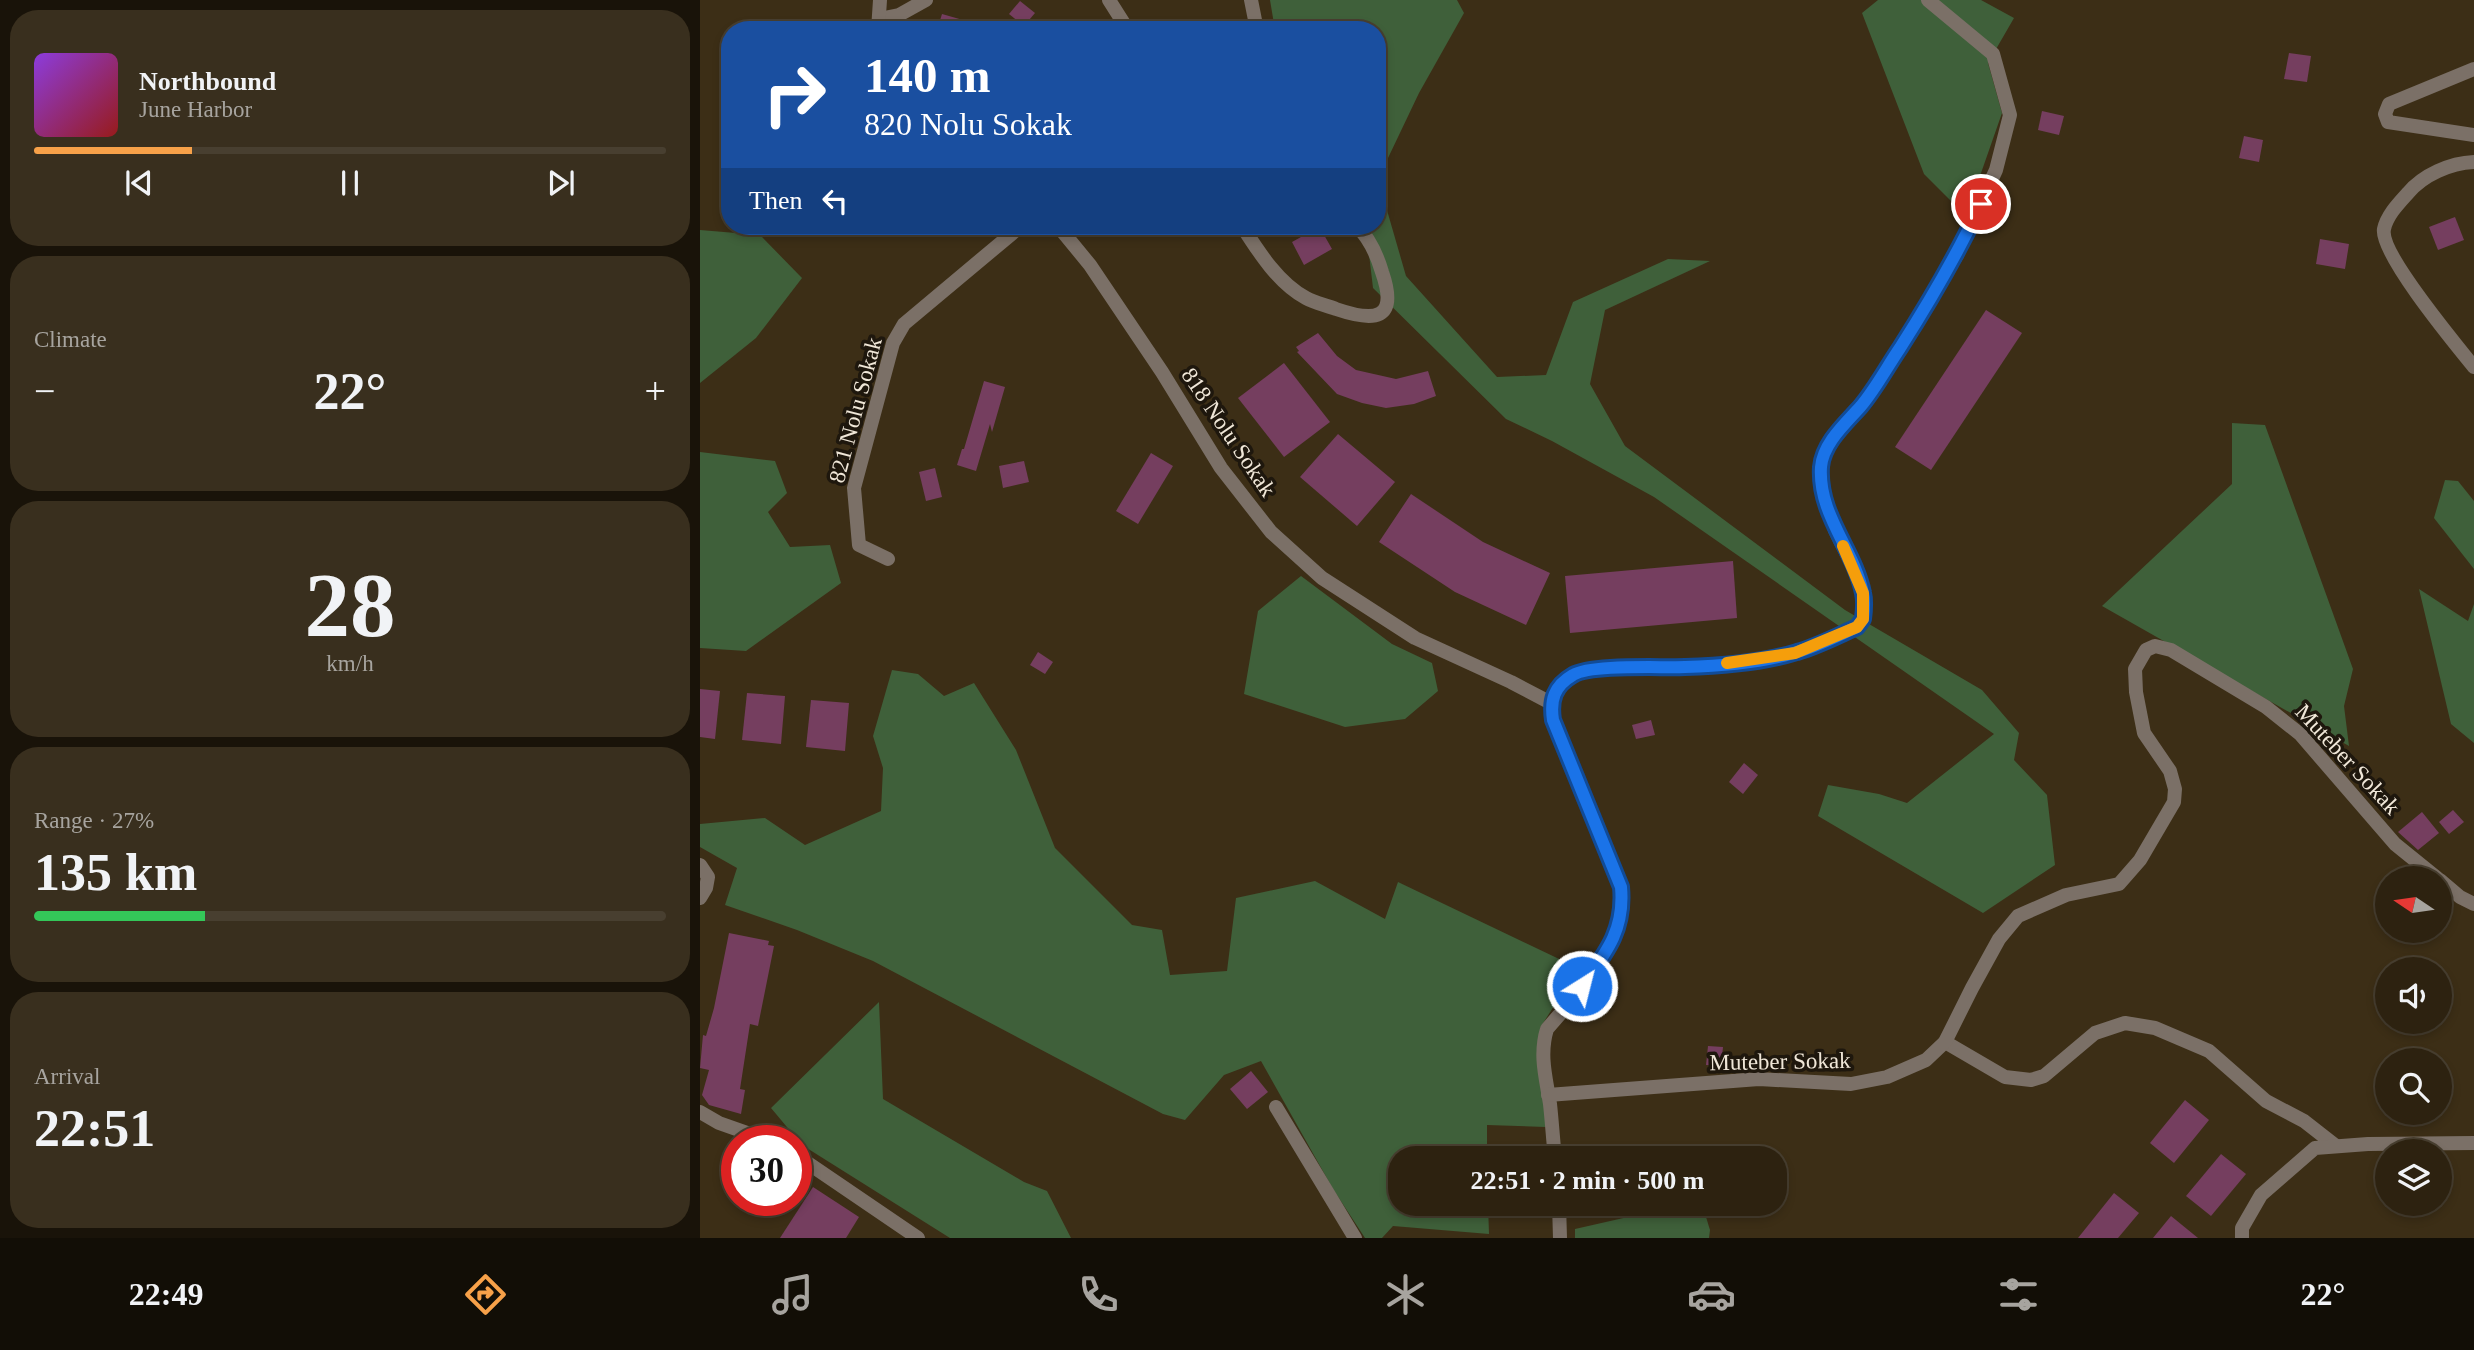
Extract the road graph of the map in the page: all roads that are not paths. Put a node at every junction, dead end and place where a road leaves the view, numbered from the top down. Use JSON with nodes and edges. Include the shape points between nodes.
{"nodes":[{"id":1,"x":880,"y":0,"type":"edge"},
{"id":2,"x":926,"y":0,"type":"edge"},
{"id":3,"x":1109,"y":0,"type":"edge"},
{"id":4,"x":1251,"y":0,"type":"edge"},
{"id":5,"x":1928,"y":0,"type":"edge"},
{"id":6,"x":878,"y":21,"type":"edge"},
{"id":7,"x":885,"y":21,"type":"edge"},
{"id":8,"x":1122,"y":21,"type":"edge"},
{"id":9,"x":1255,"y":21,"type":"edge"},
{"id":10,"x":2474,"y":69,"type":"edge"},
{"id":11,"x":2474,"y":135,"type":"edge"},
{"id":12,"x":2474,"y":162,"type":"edge"},
{"id":13,"x":1010,"y":235,"type":"edge"},
{"id":14,"x":1065,"y":235,"type":"edge"},
{"id":15,"x":1248,"y":235,"type":"edge"},
{"id":16,"x":1364,"y":235,"type":"edge"},
{"id":17,"x":2474,"y":367,"type":"edge"},
{"id":18,"x":888,"y":559,"type":"dead end"},
{"id":19,"x":1550,"y":703,"type":"junction"},
{"id":20,"x":700,"y":866,"type":"edge"},
{"id":21,"x":2422,"y":866,"type":"edge"},
{"id":22,"x":2452,"y":890,"type":"edge"},
{"id":23,"x":700,"y":898,"type":"edge"},
{"id":24,"x":2474,"y":904,"type":"edge"},
{"id":25,"x":1945,"y":1042,"type":"junction"},
{"id":26,"x":1548,"y":1095,"type":"junction"},
{"id":27,"x":1276,"y":1107,"type":"dead end"},
{"id":28,"x":700,"y":1112,"type":"edge"},
{"id":29,"x":725,"y":1125,"type":"edge"},
{"id":30,"x":2474,"y":1143,"type":"edge"},
{"id":31,"x":1554,"y":1146,"type":"edge"},
{"id":32,"x":2336,"y":1146,"type":"junction"},
{"id":33,"x":812,"y":1167,"type":"edge"},
{"id":34,"x":1559,"y":1216,"type":"edge"},
{"id":35,"x":2241,"y":1235,"type":"edge"},
{"id":36,"x":918,"y":1238,"type":"edge"},
{"id":37,"x":1355,"y":1238,"type":"edge"},
{"id":38,"x":1560,"y":1238,"type":"edge"}],
"edges":[{"from":1,"to":6,"type":"street"},
{"from":2,"to":7,"type":"street"},
{"from":3,"to":8,"type":"street"},
{"from":4,"to":9,"type":"street"},
{"from":5,"to":19,"type":"street","via":[[1993,54],[2010,115],[1996,170],[1957,255],[1869,396],[1828,447],[1821,465],[1822,491],[1863,593],[1863,619],[1857,627],[1795,653],[1686,667],[1575,673]]},
{"from":10,"to":11,"type":"street","via":[[2389,104],[2385,114],[2388,122],[2400,125]]},
{"from":12,"to":17,"type":"street","via":[[2442,169],[2416,184],[2393,210],[2383,230],[2416,293]]},
{"from":13,"to":18,"type":"street","name":"821 Nolu Sokak","via":[[904,324],[893,343],[855,488],[859,545]]},
{"from":14,"to":19,"type":"street","name":"818 Nolu Sokak","via":[[1162,372],[1221,468],[1271,532],[1322,578],[1415,638]]},
{"from":15,"to":16,"type":"street","via":[[1284,281],[1305,298],[1364,318],[1378,315],[1386,307],[1389,292],[1376,252]]},
{"from":19,"to":26,"type":"street","via":[[1621,887],[1623,905],[1609,949],[1547,1028],[1543,1069]]},
{"from":20,"to":23,"type":"street","via":[[708,877]]},
{"from":21,"to":25,"type":"street","name":"Muteber Sokak","via":[[2395,844],[2300,734],[2266,707],[2171,650],[2155,646],[2135,669],[2136,692],[2144,733],[2170,771],[2174,802],[2140,860],[2119,884],[2066,895],[2018,916],[1999,939]]},
{"from":22,"to":24,"type":"street","name":"Muteber Sokak"},
{"from":25,"to":26,"type":"street","name":"Muteber Sokak","via":[[1926,1060],[1887,1077],[1851,1084],[1759,1079]]},
{"from":25,"to":32,"type":"street","via":[[2005,1077],[2031,1080],[2044,1076],[2095,1033],[2125,1023],[2155,1028],[2209,1051],[2266,1101],[2304,1121]]},
{"from":26,"to":31,"type":"street"},
{"from":27,"to":37,"type":"street"},
{"from":28,"to":29,"type":"street"},
{"from":30,"to":32,"type":"street"},
{"from":32,"to":35,"type":"street","via":[[2315,1148],[2279,1177],[2261,1195]]},
{"from":33,"to":36,"type":"street"},
{"from":34,"to":38,"type":"street"}]}
